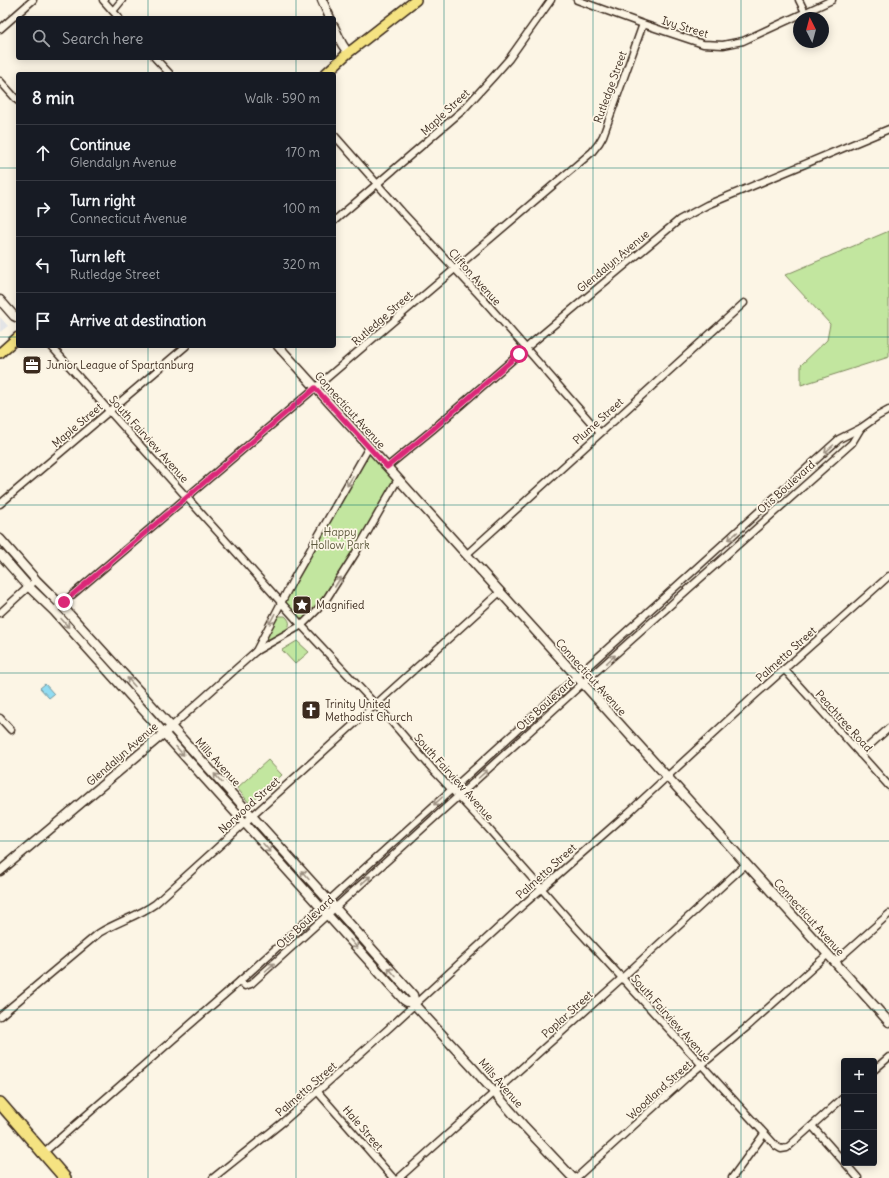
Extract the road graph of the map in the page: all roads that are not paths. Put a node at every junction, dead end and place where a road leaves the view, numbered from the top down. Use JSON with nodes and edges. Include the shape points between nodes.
{"nodes":[{"id":1,"x":33,"y":0,"type":"edge"},
{"id":2,"x":103,"y":0,"type":"edge"},
{"id":3,"x":122,"y":0,"type":"edge"},
{"id":4,"x":322,"y":0,"type":"edge"},
{"id":5,"x":416,"y":0,"type":"edge"},
{"id":6,"x":551,"y":0,"type":"edge"},
{"id":7,"x":577,"y":0,"type":"edge"},
{"id":8,"x":799,"y":0,"type":"edge"},
{"id":9,"x":832,"y":0,"type":"edge"},
{"id":10,"x":113,"y":11,"type":"junction"},
{"id":11,"x":805,"y":12,"type":"joint"},
{"id":12,"x":118,"y":16,"type":"edge"},
{"id":13,"x":329,"y":16,"type":"edge"},
{"id":14,"x":793,"y":18,"type":"edge"},
{"id":15,"x":643,"y":24,"type":"junction"},
{"id":16,"x":0,"y":29,"type":"edge"},
{"id":17,"x":336,"y":31,"type":"edge"},
{"id":18,"x":348,"y":53,"type":"junction"},
{"id":19,"x":158,"y":60,"type":"edge"},
{"id":20,"x":168,"y":72,"type":"edge"},
{"id":21,"x":327,"y":72,"type":"edge"},
{"id":22,"x":0,"y":81,"type":"edge"},
{"id":23,"x":16,"y":99,"type":"edge"},
{"id":24,"x":889,"y":129,"type":"edge"},
{"id":25,"x":336,"y":137,"type":"edge"},
{"id":26,"x":378,"y":184,"type":"junction"},
{"id":27,"x":336,"y":219,"type":"edge"},
{"id":28,"x":454,"y":269,"type":"junction"},
{"id":29,"x":0,"y":300,"type":"edge"},
{"id":30,"x":744,"y":303,"type":"dead end"},
{"id":31,"x":16,"y":317,"type":"edge"},
{"id":32,"x":16,"y":339,"type":"edge"},
{"id":33,"x":53,"y":348,"type":"edge"},
{"id":34,"x":184,"y":348,"type":"edge"},
{"id":35,"x":280,"y":348,"type":"edge"},
{"id":36,"x":526,"y":348,"type":"junction"},
{"id":37,"x":0,"y":353,"type":"edge"},
{"id":38,"x":315,"y":388,"type":"junction"},
{"id":39,"x":889,"y":410,"type":"edge"},
{"id":40,"x":110,"y":411,"type":"junction"},
{"id":41,"x":861,"y":428,"type":"junction"},
{"id":42,"x":600,"y":432,"type":"junction"},
{"id":43,"x":369,"y":447,"type":"junction"},
{"id":44,"x":387,"y":467,"type":"junction"},
{"id":45,"x":398,"y":479,"type":"junction"},
{"id":46,"x":188,"y":496,"type":"junction"},
{"id":47,"x":0,"y":504,"type":"edge"},
{"id":48,"x":0,"y":539,"type":"edge"},
{"id":49,"x":0,"y":554,"type":"edge"},
{"id":50,"x":466,"y":555,"type":"junction"},
{"id":51,"x":889,"y":576,"type":"edge"},
{"id":52,"x":36,"y":580,"type":"junction"},
{"id":53,"x":28,"y":586,"type":"junction"},
{"id":54,"x":500,"y":592,"type":"junction"},
{"id":55,"x":281,"y":602,"type":"junction"},
{"id":56,"x":61,"y":605,"type":"junction"},
{"id":57,"x":54,"y":611,"type":"junction"},
{"id":58,"x":0,"y":613,"type":"edge"},
{"id":59,"x":302,"y":625,"type":"junction"},
{"id":60,"x":256,"y":651,"type":"junction"},
{"id":61,"x":784,"y":669,"type":"junction"},
{"id":62,"x":576,"y":676,"type":"junction"},
{"id":63,"x":582,"y":684,"type":"junction"},
{"id":64,"x":376,"y":705,"type":"junction"},
{"id":65,"x":0,"y":718,"type":"edge"},
{"id":66,"x":171,"y":727,"type":"junction"},
{"id":67,"x":889,"y":728,"type":"edge"},
{"id":68,"x":11,"y":730,"type":"dead end"},
{"id":69,"x":164,"y":733,"type":"junction"},
{"id":70,"x":860,"y":754,"type":"junction"},
{"id":71,"x":667,"y":776,"type":"junction"},
{"id":72,"x":889,"y":786,"type":"edge"},
{"id":73,"x":452,"y":790,"type":"junction"},
{"id":74,"x":458,"y":797,"type":"junction"},
{"id":75,"x":252,"y":816,"type":"junction"},
{"id":76,"x":245,"y":822,"type":"junction"},
{"id":77,"x":746,"y":864,"type":"junction"},
{"id":78,"x":0,"y":871,"type":"edge"},
{"id":79,"x":542,"y":888,"type":"junction"},
{"id":80,"x":329,"y":901,"type":"junction"},
{"id":81,"x":321,"y":907,"type":"junction"},
{"id":82,"x":335,"y":908,"type":"junction"},
{"id":83,"x":889,"y":914,"type":"edge"},
{"id":84,"x":328,"y":915,"type":"junction"},
{"id":85,"x":828,"y":954,"type":"junction"},
{"id":86,"x":834,"y":962,"type":"junction"},
{"id":87,"x":622,"y":978,"type":"junction"},
{"id":88,"x":240,"y":981,"type":"junction"},
{"id":89,"x":414,"y":1004,"type":"junction"},
{"id":90,"x":0,"y":1016,"type":"edge"},
{"id":91,"x":889,"y":1022,"type":"edge"},
{"id":92,"x":889,"y":1057,"type":"edge"},
{"id":93,"x":701,"y":1065,"type":"junction"},
{"id":94,"x":877,"y":1067,"type":"edge"},
{"id":95,"x":317,"y":1091,"type":"junction"},
{"id":96,"x":494,"y":1092,"type":"junction"},
{"id":97,"x":841,"y":1100,"type":"edge"},
{"id":98,"x":0,"y":1103,"type":"edge"},
{"id":99,"x":812,"y":1126,"type":"junction"},
{"id":100,"x":764,"y":1134,"type":"junction"},
{"id":101,"x":43,"y":1152,"type":"junction"},
{"id":102,"x":841,"y":1159,"type":"edge"},
{"id":103,"x":848,"y":1166,"type":"edge"},
{"id":104,"x":65,"y":1178,"type":"edge"},
{"id":105,"x":213,"y":1178,"type":"edge"},
{"id":106,"x":393,"y":1178,"type":"edge"},
{"id":107,"x":399,"y":1178,"type":"edge"},
{"id":108,"x":573,"y":1178,"type":"edge"},
{"id":109,"x":576,"y":1178,"type":"edge"},
{"id":110,"x":732,"y":1178,"type":"edge"},
{"id":111,"x":858,"y":1178,"type":"edge"}],
"edges":[{"from":1,"to":16,"type":"street"},
{"from":2,"to":10,"type":"street"},
{"from":3,"to":10,"type":"street"},
{"from":4,"to":13,"type":"street"},
{"from":5,"to":18,"type":"main road"},
{"from":6,"to":26,"type":"street","name":"Maple Street","via":[[509,59],[479,94]]},
{"from":7,"to":15,"type":"street","name":"Ivy Street"},
{"from":8,"to":11,"type":"street"},
{"from":9,"to":11,"type":"street","name":"Ivy Street"},
{"from":10,"to":12,"type":"street"},
{"from":14,"to":15,"type":"street","name":"Ivy Street","via":[[743,41],[723,45],[703,44]]},
{"from":15,"to":28,"type":"street","name":"Rutledge Street","via":[[603,136],[596,148]]},
{"from":17,"to":18,"type":"street"},
{"from":18,"to":21,"type":"main road"},
{"from":19,"to":20,"type":"street"},
{"from":22,"to":23,"type":"street"},
{"from":24,"to":36,"type":"street","name":"Glendalyn Avenue","via":[[707,205],[679,220]]},
{"from":25,"to":26,"type":"street","name":"Clifton Avenue"},
{"from":26,"to":27,"type":"street","name":"Maple Street"},
{"from":26,"to":28,"type":"street","name":"Clifton Avenue"},
{"from":28,"to":36,"type":"street","name":"Clifton Avenue"},
{"from":28,"to":38,"type":"street","name":"Rutledge Street"},
{"from":29,"to":31,"type":"street"},
{"from":30,"to":42,"type":"street","name":"Plume Street"},
{"from":32,"to":37,"type":"main road"},
{"from":33,"to":40,"type":"street","name":"South Fairview Avenue"},
{"from":34,"to":40,"type":"street","name":"Maple Street"},
{"from":35,"to":38,"type":"street","name":"Connecticut Avenue"},
{"from":36,"to":42,"type":"street","name":"Clifton Avenue"},
{"from":36,"to":44,"type":"street","name":"Glendalyn Avenue"},
{"from":38,"to":43,"type":"street","name":"Connecticut Avenue"},
{"from":38,"to":46,"type":"street","name":"Rutledge Street"},
{"from":39,"to":41,"type":"street","name":"Otis Boulevard"},
{"from":40,"to":46,"type":"street","name":"South Fairview Avenue"},
{"from":40,"to":47,"type":"street","name":"Maple Street"},
{"from":41,"to":62,"type":"street","name":"Otis Boulevard","one_way":true,"via":[[839,439]]},
{"from":63,"to":41,"type":"street","name":"Otis Boulevard","one_way":true,"via":[[852,443]]},
{"from":42,"to":50,"type":"street","name":"Plume Street"},
{"from":43,"to":44,"type":"street","name":"Connecticut Avenue"},
{"from":43,"to":55,"type":"street","name":"Glendalyn Avenue","one_way":true},
{"from":44,"to":45,"type":"street","name":"Connecticut Avenue"},
{"from":45,"to":50,"type":"street","name":"Connecticut Avenue"},
{"from":59,"to":45,"type":"street","name":"Glendalyn Avenue","one_way":true,"via":[[327,598]]},
{"from":46,"to":55,"type":"street","name":"South Fairview Avenue"},
{"from":46,"to":56,"type":"street","name":"Rutledge Street"},
{"from":48,"to":52,"type":"street","name":"Mills Avenue"},
{"from":49,"to":53,"type":"street","name":"Mills Avenue"},
{"from":50,"to":54,"type":"street","name":"Connecticut Avenue"},
{"from":51,"to":61,"type":"street","name":"Palmetto Street"},
{"from":52,"to":53,"type":"street"},
{"from":52,"to":56,"type":"street","name":"Mills Avenue"},
{"from":53,"to":57,"type":"street","name":"Mills Avenue"},
{"from":53,"to":58,"type":"street"},
{"from":54,"to":62,"type":"street","name":"Connecticut Avenue"},
{"from":54,"to":64,"type":"street","name":"Norwood Street"},
{"from":55,"to":59,"type":"street","name":"South Fairview Avenue"},
{"from":55,"to":60,"type":"street","name":"Glendalyn Avenue","one_way":true},
{"from":56,"to":57,"type":"street","name":"Rutledge Street"},
{"from":66,"to":56,"type":"street","name":"Mills Avenue","one_way":true},
{"from":57,"to":69,"type":"street","name":"Mills Avenue","one_way":true},
{"from":59,"to":60,"type":"street","name":"Glendalyn Avenue"},
{"from":59,"to":64,"type":"street","name":"South Fairview Avenue"},
{"from":60,"to":66,"type":"street","name":"Glendalyn Avenue"},
{"from":61,"to":70,"type":"street","name":"Peachtree Road"},
{"from":61,"to":71,"type":"street","name":"Palmetto Street"},
{"from":62,"to":63,"type":"street","name":"Connecticut Avenue"},
{"from":62,"to":73,"type":"street","name":"Otis Boulevard"},
{"from":63,"to":71,"type":"street","name":"Connecticut Avenue"},
{"from":74,"to":63,"type":"street","name":"Otis Boulevard","one_way":true},
{"from":64,"to":73,"type":"street","name":"South Fairview Avenue"},
{"from":64,"to":75,"type":"street","name":"Norwood Street"},
{"from":65,"to":68,"type":"street"},
{"from":66,"to":69,"type":"street","name":"Glendalyn Avenue"},
{"from":75,"to":66,"type":"street","name":"Mills Avenue","one_way":true},
{"from":67,"to":70,"type":"street"},
{"from":69,"to":76,"type":"street","name":"Mills Avenue","one_way":true},
{"from":69,"to":78,"type":"street","name":"Glendalyn Avenue"},
{"from":70,"to":72,"type":"street","name":"Peachtree Road"},
{"from":71,"to":77,"type":"street","name":"Connecticut Avenue"},
{"from":71,"to":79,"type":"street","name":"Palmetto Street"},
{"from":73,"to":74,"type":"street","name":"South Fairview Avenue"},
{"from":73,"to":80,"type":"street","name":"Otis Boulevard","one_way":true},
{"from":74,"to":79,"type":"street","name":"South Fairview Avenue"},
{"from":82,"to":74,"type":"street","name":"Otis Boulevard","one_way":true},
{"from":75,"to":76,"type":"street","name":"Norwood Street"},
{"from":80,"to":75,"type":"street","name":"Mills Avenue","one_way":true},
{"from":76,"to":81,"type":"street","name":"Mills Avenue","one_way":true},
{"from":76,"to":90,"type":"street","name":"Norwood Street","via":[[155,904],[99,933]]},
{"from":77,"to":85,"type":"street","name":"Connecticut Avenue"},
{"from":77,"to":87,"type":"street","name":"Poplar Street"},
{"from":79,"to":87,"type":"street","name":"South Fairview Avenue"},
{"from":79,"to":89,"type":"street","name":"Palmetto Street"},
{"from":80,"to":81,"type":"street","name":"Otis Boulevard"},
{"from":80,"to":82,"type":"street","name":"Mills Avenue"},
{"from":81,"to":84,"type":"street","name":"Mills Avenue"},
{"from":81,"to":88,"type":"street","name":"Otis Boulevard"},
{"from":82,"to":84,"type":"street","name":"Otis Boulevard"},
{"from":89,"to":82,"type":"street","name":"Mills Avenue","one_way":true,"via":[[412,995]]},
{"from":83,"to":86,"type":"street"},
{"from":88,"to":84,"type":"street","name":"Otis Boulevard","one_way":true,"via":[[245,986],[251,984]]},
{"from":84,"to":89,"type":"street","name":"Mills Avenue","one_way":true,"via":[[404,1000]]},
{"from":85,"to":86,"type":"street","name":"Connecticut Avenue"},
{"from":85,"to":93,"type":"street","name":"Woodland Street"},
{"from":86,"to":91,"type":"street","name":"Connecticut Avenue"},
{"from":87,"to":93,"type":"street","name":"South Fairview Avenue"},
{"from":87,"to":96,"type":"street","name":"Poplar Street"},
{"from":88,"to":101,"type":"street","name":"Otis Boulevard"},
{"from":89,"to":95,"type":"street","name":"Palmetto Street"},
{"from":89,"to":96,"type":"street","name":"Mills Avenue"},
{"from":92,"to":94,"type":"street"},
{"from":93,"to":100,"type":"street","name":"South Fairview Avenue"},
{"from":93,"to":109,"type":"street","name":"Woodland Street"},
{"from":95,"to":105,"type":"street","name":"Palmetto Street"},
{"from":95,"to":106,"type":"street","name":"Hale Street"},
{"from":96,"to":107,"type":"street","name":"Poplar Street"},
{"from":96,"to":108,"type":"street","name":"Mills Avenue"},
{"from":97,"to":99,"type":"street"},
{"from":98,"to":101,"type":"highway"},
{"from":99,"to":100,"type":"street","name":"South Fairview Avenue","via":[[787,1148],[780,1149]]},
{"from":99,"to":102,"type":"street"},
{"from":100,"to":110,"type":"street"},
{"from":101,"to":104,"type":"highway"},
{"from":103,"to":111,"type":"street"}]}
